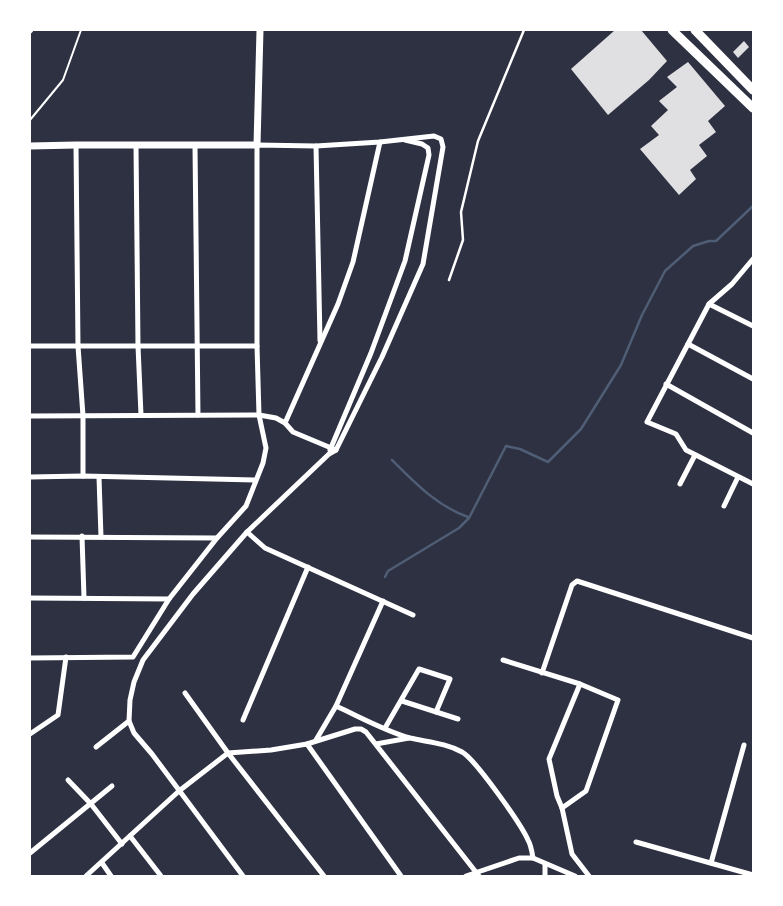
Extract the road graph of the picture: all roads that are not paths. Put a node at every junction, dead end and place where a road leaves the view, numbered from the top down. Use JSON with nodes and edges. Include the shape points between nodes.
{"nodes":[{"id":1,"x":260,"y":30,"type":"edge"},
{"id":2,"x":524,"y":30,"type":"edge"},
{"id":3,"x":672,"y":30,"type":"edge"},
{"id":4,"x":695,"y":30,"type":"edge"},
{"id":5,"x":753,"y":90,"type":"edge"},
{"id":6,"x":753,"y":108,"type":"edge"},
{"id":7,"x":400,"y":139,"type":"junction"},
{"id":8,"x":380,"y":142,"type":"junction"},
{"id":9,"x":76,"y":145,"type":"junction"},
{"id":10,"x":136,"y":145,"type":"junction"},
{"id":11,"x":30,"y":146,"type":"edge"},
{"id":12,"x":195,"y":146,"type":"junction"},
{"id":13,"x":257,"y":146,"type":"junction"},
{"id":14,"x":316,"y":146,"type":"junction"},
{"id":15,"x":753,"y":259,"type":"edge"},
{"id":16,"x":449,"y":280,"type":"dead end"},
{"id":17,"x":710,"y":304,"type":"junction"},
{"id":18,"x":753,"y":326,"type":"edge"},
{"id":19,"x":320,"y":344,"type":"junction"},
{"id":20,"x":688,"y":344,"type":"junction"},
{"id":21,"x":198,"y":345,"type":"junction"},
{"id":22,"x":30,"y":346,"type":"edge"},
{"id":23,"x":78,"y":346,"type":"junction"},
{"id":24,"x":138,"y":346,"type":"junction"},
{"id":25,"x":256,"y":346,"type":"junction"},
{"id":26,"x":753,"y":379,"type":"edge"},
{"id":27,"x":666,"y":384,"type":"junction"},
{"id":28,"x":141,"y":415,"type":"junction"},
{"id":29,"x":259,"y":415,"type":"junction"},
{"id":30,"x":30,"y":416,"type":"edge"},
{"id":31,"x":83,"y":416,"type":"junction"},
{"id":32,"x":198,"y":416,"type":"junction"},
{"id":33,"x":285,"y":423,"type":"junction"},
{"id":34,"x":753,"y":432,"type":"edge"},
{"id":35,"x":330,"y":447,"type":"junction"},
{"id":36,"x":336,"y":450,"type":"junction"},
{"id":37,"x":329,"y":454,"type":"junction"},
{"id":38,"x":695,"y":455,"type":"junction"},
{"id":39,"x":83,"y":476,"type":"junction"},
{"id":40,"x":99,"y":476,"type":"junction"},
{"id":41,"x":738,"y":476,"type":"junction"},
{"id":42,"x":30,"y":477,"type":"edge"},
{"id":43,"x":256,"y":480,"type":"junction"},
{"id":44,"x":680,"y":484,"type":"dead end"},
{"id":45,"x":753,"y":484,"type":"edge"},
{"id":46,"x":724,"y":506,"type":"dead end"},
{"id":47,"x":246,"y":532,"type":"junction"},
{"id":48,"x":82,"y":536,"type":"junction"},
{"id":49,"x":30,"y":537,"type":"edge"},
{"id":50,"x":101,"y":537,"type":"junction"},
{"id":51,"x":217,"y":538,"type":"junction"},
{"id":52,"x":308,"y":567,"type":"junction"},
{"id":53,"x":30,"y":598,"type":"edge"},
{"id":54,"x":84,"y":598,"type":"junction"},
{"id":55,"x":169,"y":598,"type":"junction"},
{"id":56,"x":383,"y":601,"type":"junction"},
{"id":57,"x":412,"y":615,"type":"dead end"},
{"id":58,"x":753,"y":638,"type":"edge"},
{"id":59,"x":66,"y":657,"type":"junction"},
{"id":60,"x":30,"y":658,"type":"edge"},
{"id":61,"x":503,"y":660,"type":"dead end"},
{"id":62,"x":542,"y":673,"type":"junction"},
{"id":63,"x":580,"y":684,"type":"junction"},
{"id":64,"x":185,"y":693,"type":"dead end"},
{"id":65,"x":402,"y":701,"type":"junction"},
{"id":66,"x":336,"y":706,"type":"junction"},
{"id":67,"x":436,"y":712,"type":"junction"},
{"id":68,"x":458,"y":719,"type":"dead end"},
{"id":69,"x":243,"y":720,"type":"dead end"},
{"id":70,"x":129,"y":721,"type":"junction"},
{"id":71,"x":385,"y":728,"type":"junction"},
{"id":72,"x":30,"y":734,"type":"edge"},
{"id":73,"x":409,"y":738,"type":"junction"},
{"id":74,"x":316,"y":740,"type":"junction"},
{"id":75,"x":307,"y":744,"type":"junction"},
{"id":76,"x":376,"y":744,"type":"junction"},
{"id":77,"x":744,"y":745,"type":"dead end"},
{"id":78,"x":96,"y":747,"type":"dead end"},
{"id":79,"x":228,"y":753,"type":"junction"},
{"id":80,"x":68,"y":780,"type":"dead end"},
{"id":81,"x":112,"y":786,"type":"dead end"},
{"id":82,"x":179,"y":792,"type":"junction"},
{"id":83,"x":91,"y":804,"type":"junction"},
{"id":84,"x":562,"y":808,"type":"junction"},
{"id":85,"x":130,"y":836,"type":"junction"},
{"id":86,"x":636,"y":842,"type":"dead end"},
{"id":87,"x":122,"y":844,"type":"junction"},
{"id":88,"x":30,"y":853,"type":"edge"},
{"id":89,"x":533,"y":858,"type":"junction"},
{"id":90,"x":102,"y":863,"type":"junction"},
{"id":91,"x":711,"y":863,"type":"junction"},
{"id":92,"x":545,"y":865,"type":"junction"},
{"id":93,"x":478,"y":874,"type":"edge"},
{"id":94,"x":753,"y":875,"type":"edge"},
{"id":95,"x":86,"y":876,"type":"edge"},
{"id":96,"x":111,"y":876,"type":"edge"},
{"id":97,"x":161,"y":876,"type":"edge"},
{"id":98,"x":243,"y":876,"type":"edge"},
{"id":99,"x":324,"y":876,"type":"edge"},
{"id":100,"x":401,"y":876,"type":"edge"},
{"id":101,"x":466,"y":876,"type":"edge"},
{"id":102,"x":546,"y":876,"type":"edge"},
{"id":103,"x":575,"y":876,"type":"edge"},
{"id":104,"x":590,"y":876,"type":"edge"}],
"edges":[{"from":1,"to":13,"type":"street"},
{"from":2,"to":16,"type":"lane","via":[[478,141],[461,212],[463,240]]},
{"from":3,"to":6,"type":"main road"},
{"from":4,"to":5,"type":"main road"},
{"from":7,"to":8,"type":"street"},
{"from":7,"to":35,"type":"street","via":[[422,144],[428,148],[429,155],[405,261]]},
{"from":7,"to":36,"type":"street","via":[[434,136],[441,139],[443,147],[423,264]]},
{"from":8,"to":14,"type":"street"},
{"from":8,"to":19,"type":"street","via":[[352,262]]},
{"from":9,"to":10,"type":"street"},
{"from":9,"to":11,"type":"street"},
{"from":9,"to":23,"type":"street"},
{"from":10,"to":12,"type":"street"},
{"from":10,"to":24,"type":"street"},
{"from":12,"to":13,"type":"street"},
{"from":12,"to":21,"type":"street"},
{"from":13,"to":14,"type":"street"},
{"from":13,"to":25,"type":"street"},
{"from":14,"to":19,"type":"street"},
{"from":15,"to":17,"type":"street"},
{"from":17,"to":18,"type":"street"},
{"from":17,"to":20,"type":"street"},
{"from":19,"to":33,"type":"street"},
{"from":20,"to":26,"type":"street"},
{"from":20,"to":27,"type":"street"},
{"from":21,"to":24,"type":"street"},
{"from":21,"to":25,"type":"street"},
{"from":21,"to":32,"type":"street"},
{"from":22,"to":23,"type":"street"},
{"from":23,"to":24,"type":"street"},
{"from":23,"to":31,"type":"street"},
{"from":24,"to":28,"type":"street"},
{"from":25,"to":29,"type":"street"},
{"from":27,"to":34,"type":"street"},
{"from":27,"to":38,"type":"street","via":[[647,422],[676,434],[686,450]]},
{"from":28,"to":31,"type":"street"},
{"from":28,"to":32,"type":"street"},
{"from":29,"to":32,"type":"street"},
{"from":29,"to":33,"type":"street"},
{"from":29,"to":43,"type":"street","via":[[266,448]]},
{"from":30,"to":31,"type":"street"},
{"from":31,"to":39,"type":"street"},
{"from":33,"to":35,"type":"street","via":[[293,432]]},
{"from":35,"to":36,"type":"street"},
{"from":35,"to":37,"type":"street"},
{"from":36,"to":37,"type":"street"},
{"from":37,"to":47,"type":"street"},
{"from":38,"to":41,"type":"street"},
{"from":38,"to":44,"type":"street"},
{"from":39,"to":40,"type":"street"},
{"from":39,"to":42,"type":"street"},
{"from":40,"to":43,"type":"street"},
{"from":40,"to":50,"type":"street"},
{"from":41,"to":45,"type":"street"},
{"from":41,"to":46,"type":"street"},
{"from":43,"to":51,"type":"street","via":[[246,506]]},
{"from":47,"to":52,"type":"street","via":[[265,548]]},
{"from":47,"to":70,"type":"street","via":[[143,660],[134,682]]},
{"from":48,"to":49,"type":"street"},
{"from":48,"to":50,"type":"street"},
{"from":48,"to":54,"type":"street"},
{"from":50,"to":51,"type":"street"},
{"from":51,"to":55,"type":"street"},
{"from":52,"to":56,"type":"street"},
{"from":52,"to":69,"type":"street"},
{"from":53,"to":54,"type":"street"},
{"from":54,"to":55,"type":"street"},
{"from":55,"to":59,"type":"street","via":[[134,657]]},
{"from":56,"to":57,"type":"street"},
{"from":56,"to":66,"type":"street"},
{"from":58,"to":62,"type":"street","via":[[580,581],[572,585]]},
{"from":59,"to":60,"type":"street"},
{"from":59,"to":72,"type":"street","via":[[58,715]]},
{"from":61,"to":62,"type":"street"},
{"from":62,"to":63,"type":"street"},
{"from":63,"to":84,"type":"street","via":[[549,759]]},
{"from":63,"to":84,"type":"street","via":[[618,700],[586,790]]},
{"from":64,"to":79,"type":"street"},
{"from":65,"to":67,"type":"street"},
{"from":65,"to":67,"type":"street","via":[[418,669],[450,679]]},
{"from":65,"to":71,"type":"street"},
{"from":66,"to":71,"type":"street"},
{"from":66,"to":74,"type":"street"},
{"from":67,"to":68,"type":"street"},
{"from":70,"to":78,"type":"street"},
{"from":70,"to":82,"type":"street","via":[[134,733]]},
{"from":71,"to":73,"type":"street"},
{"from":73,"to":76,"type":"street"},
{"from":73,"to":89,"type":"street","via":[[451,746],[473,761],[522,828]]},
{"from":74,"to":75,"type":"street"},
{"from":74,"to":76,"type":"street","via":[[361,729]]},
{"from":75,"to":79,"type":"street"},
{"from":75,"to":100,"type":"street"},
{"from":76,"to":93,"type":"street"},
{"from":77,"to":91,"type":"street"},
{"from":79,"to":82,"type":"street"},
{"from":79,"to":99,"type":"street"},
{"from":80,"to":83,"type":"street"},
{"from":81,"to":83,"type":"street"},
{"from":82,"to":85,"type":"street"},
{"from":82,"to":98,"type":"street"},
{"from":83,"to":87,"type":"street"},
{"from":83,"to":88,"type":"street"},
{"from":84,"to":104,"type":"street","via":[[572,854]]},
{"from":85,"to":87,"type":"street"},
{"from":85,"to":97,"type":"street"},
{"from":86,"to":91,"type":"street"},
{"from":87,"to":90,"type":"street"},
{"from":89,"to":92,"type":"street"},
{"from":89,"to":93,"type":"street","via":[[519,858]]},
{"from":90,"to":95,"type":"street"},
{"from":90,"to":96,"type":"street"},
{"from":91,"to":94,"type":"street"},
{"from":92,"to":102,"type":"street"},
{"from":92,"to":103,"type":"street"},
{"from":93,"to":101,"type":"street"}]}
